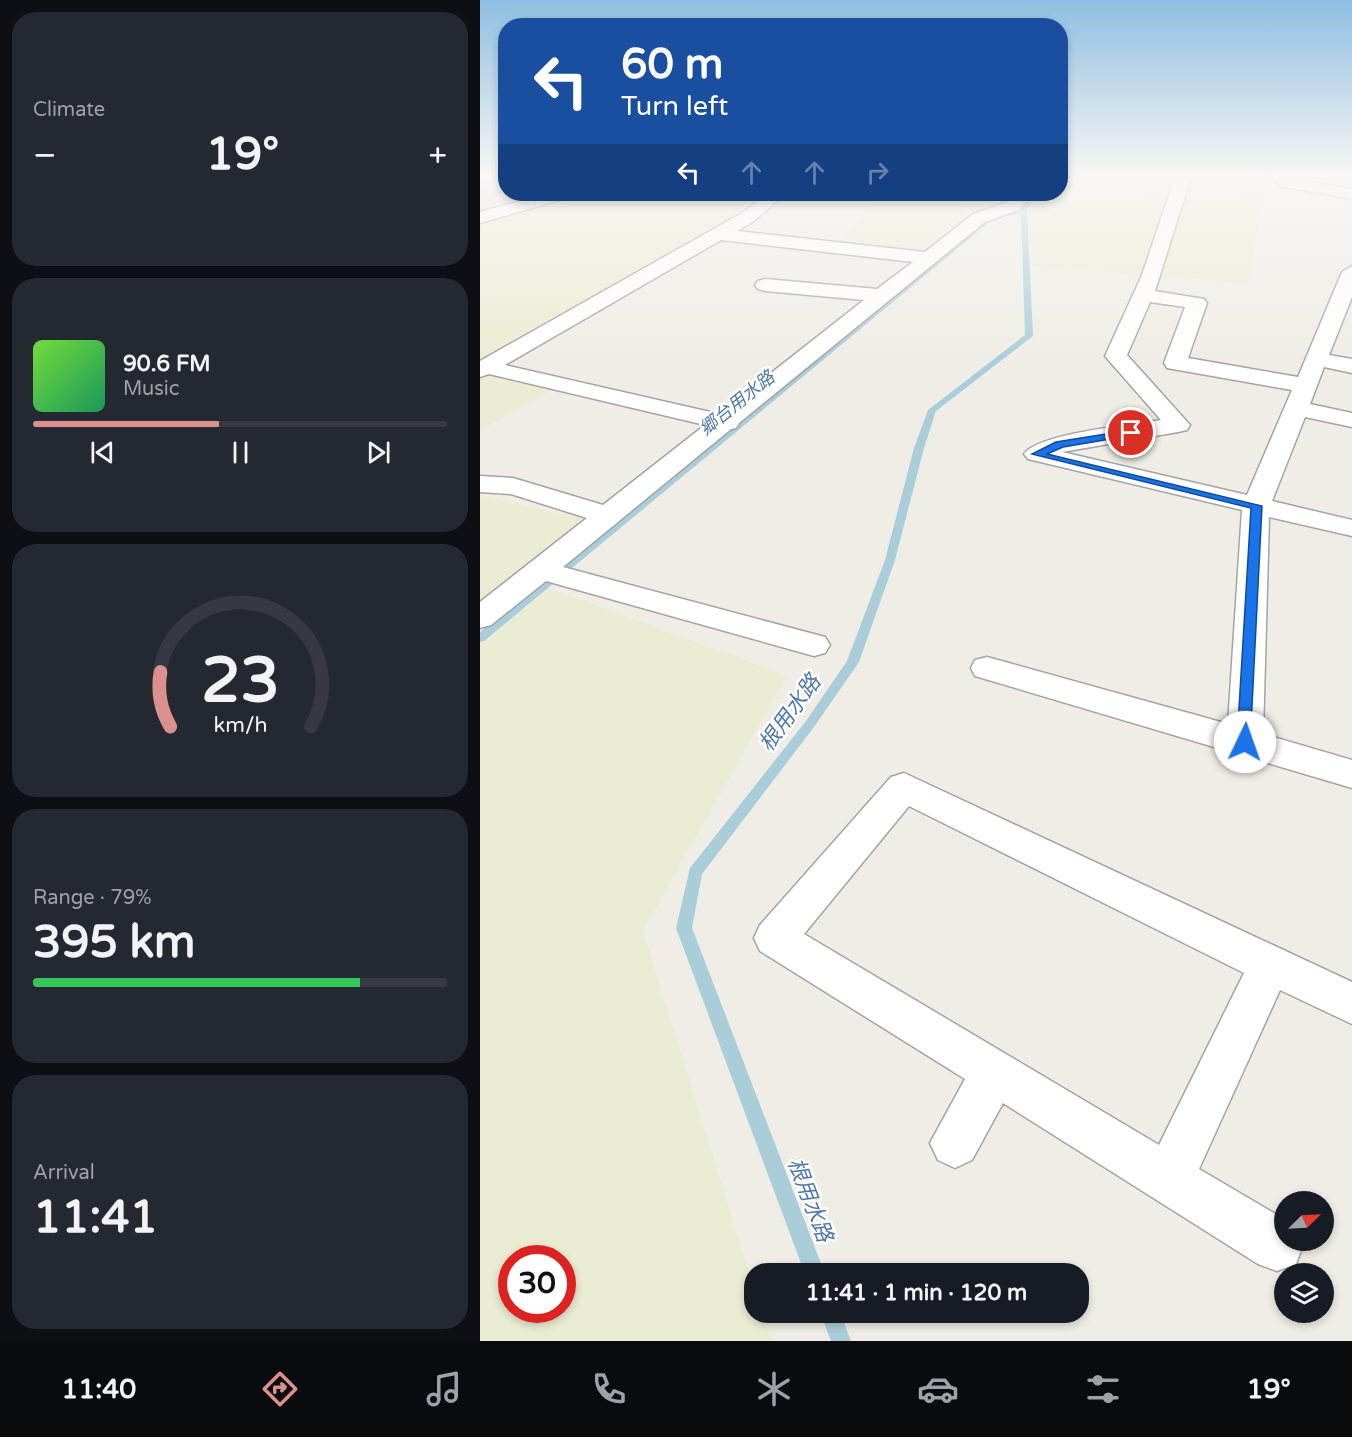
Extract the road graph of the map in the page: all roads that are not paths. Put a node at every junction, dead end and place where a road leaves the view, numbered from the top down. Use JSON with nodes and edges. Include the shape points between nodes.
{"nodes":[{"id":1,"x":708,"y":240,"type":"edge"},
{"id":2,"x":768,"y":240,"type":"edge"},
{"id":3,"x":953,"y":240,"type":"edge"},
{"id":4,"x":1162,"y":240,"type":"edge"},
{"id":5,"x":826,"y":246,"type":"junction"},
{"id":6,"x":930,"y":258,"type":"junction"},
{"id":7,"x":1352,"y":272,"type":"edge"},
{"id":8,"x":765,"y":285,"type":"dead end"},
{"id":9,"x":808,"y":289,"type":"junction"},
{"id":10,"x":1143,"y":295,"type":"junction"},
{"id":11,"x":883,"y":296,"type":"junction"},
{"id":12,"x":1344,"y":312,"type":"edge"},
{"id":13,"x":1352,"y":366,"type":"edge"},
{"id":14,"x":483,"y":369,"type":"edge"},
{"id":15,"x":1306,"y":384,"type":"junction"},
{"id":16,"x":1352,"y":420,"type":"edge"},
{"id":17,"x":727,"y":423,"type":"junction"},
{"id":18,"x":480,"y":484,"type":"edge"},
{"id":19,"x":1256,"y":506,"type":"junction"},
{"id":20,"x":609,"y":516,"type":"junction"},
{"id":21,"x":1352,"y":528,"type":"edge"},
{"id":22,"x":551,"y":573,"type":"junction"},
{"id":23,"x":480,"y":618,"type":"edge"},
{"id":24,"x":814,"y":645,"type":"dead end"},
{"id":25,"x":987,"y":668,"type":"dead end"},
{"id":26,"x":1245,"y":742,"type":"junction"},
{"id":27,"x":1352,"y":774,"type":"edge"},
{"id":28,"x":1270,"y":965,"type":"junction"},
{"id":29,"x":1352,"y":1004,"type":"edge"},
{"id":30,"x":994,"y":1073,"type":"junction"},
{"id":31,"x":955,"y":1143,"type":"dead end"},
{"id":32,"x":1168,"y":1180,"type":"junction"},
{"id":33,"x":1274,"y":1243,"type":"edge"}],
"edges":[{"from":1,"to":14,"type":"street"},
{"from":2,"to":5,"type":"street"},
{"from":3,"to":6,"type":"street"},
{"from":4,"to":10,"type":"street"},
{"from":5,"to":6,"type":"street"},
{"from":5,"to":9,"type":"street"},
{"from":6,"to":11,"type":"street"},
{"from":7,"to":12,"type":"street"},
{"from":8,"to":9,"type":"street"},
{"from":9,"to":11,"type":"street"},
{"from":10,"to":15,"type":"street","via":[[1197,303],[1175,363]]},
{"from":10,"to":19,"type":"street","via":[[1116,356],[1178,425],[1060,444],[1037,454]]},
{"from":11,"to":17,"type":"street"},
{"from":12,"to":15,"type":"street"},
{"from":13,"to":15,"type":"street"},
{"from":14,"to":17,"type":"street"},
{"from":15,"to":16,"type":"street"},
{"from":15,"to":19,"type":"street"},
{"from":17,"to":20,"type":"street"},
{"from":18,"to":20,"type":"street","via":[[513,486]]},
{"from":19,"to":21,"type":"street"},
{"from":19,"to":26,"type":"street"},
{"from":20,"to":22,"type":"street"},
{"from":22,"to":23,"type":"street"},
{"from":22,"to":24,"type":"street"},
{"from":25,"to":26,"type":"street"},
{"from":26,"to":27,"type":"street"},
{"from":28,"to":29,"type":"street"},
{"from":28,"to":30,"type":"street","via":[[904,787],[775,938]]},
{"from":28,"to":32,"type":"street"},
{"from":30,"to":31,"type":"street"},
{"from":30,"to":32,"type":"street"},
{"from":32,"to":33,"type":"street"}]}
